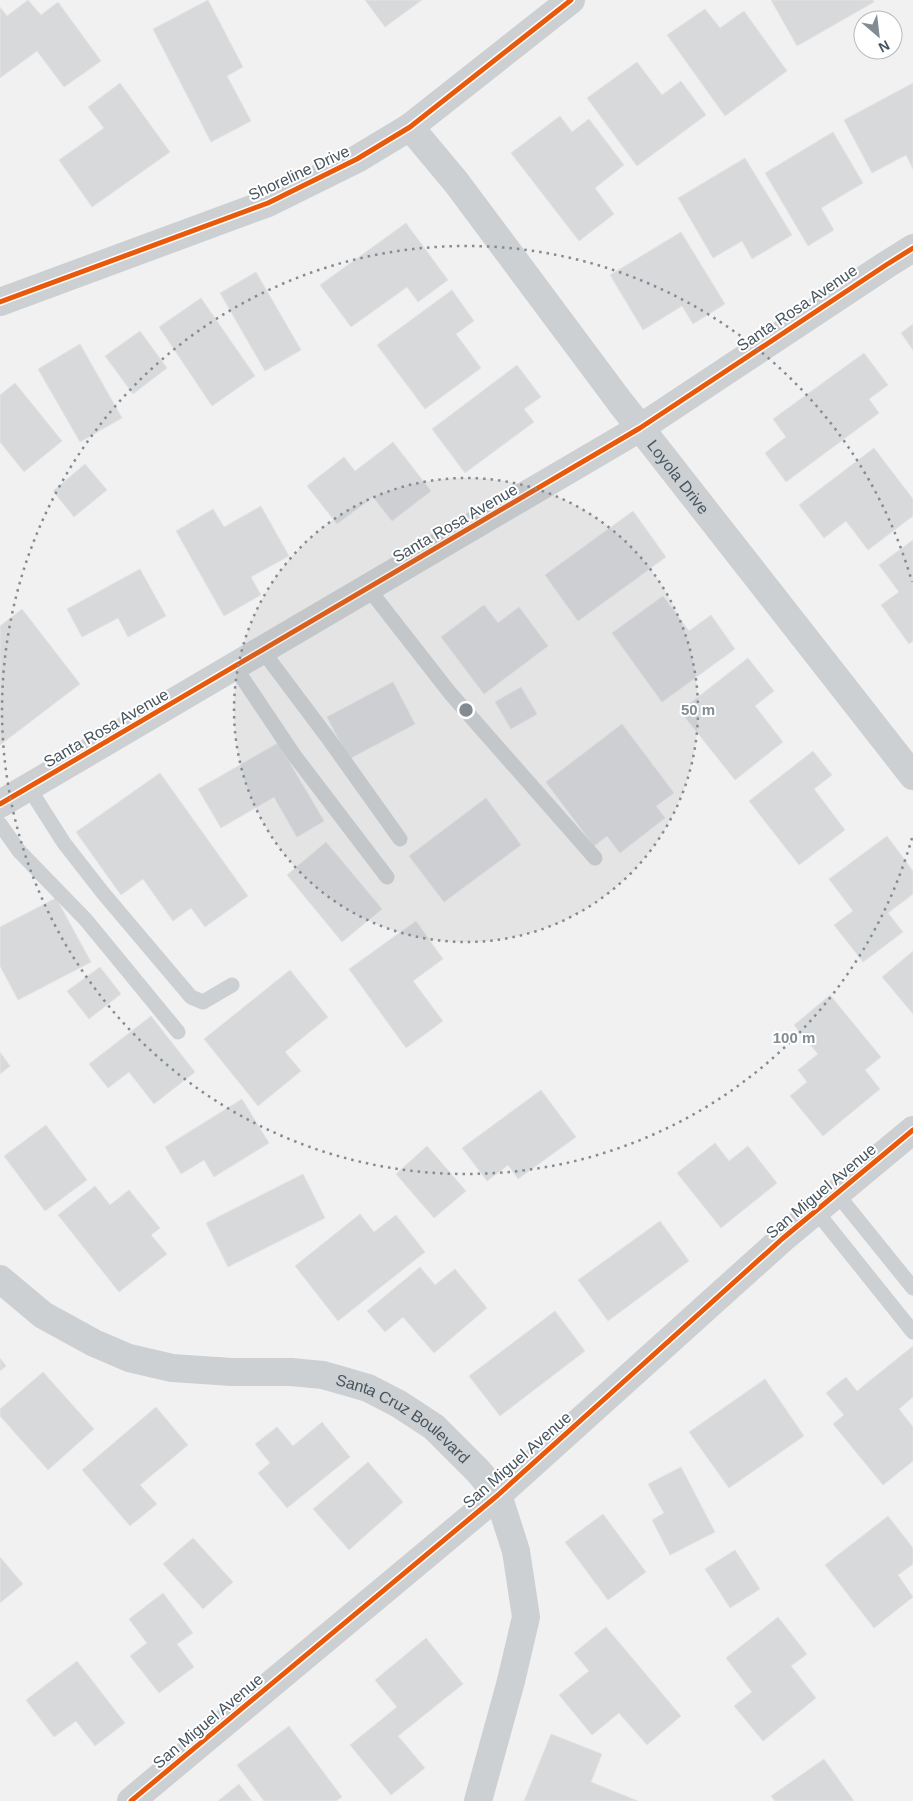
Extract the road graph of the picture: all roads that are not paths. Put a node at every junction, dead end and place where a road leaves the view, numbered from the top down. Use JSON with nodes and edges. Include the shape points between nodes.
{"nodes":[{"id":1,"x":571,"y":0,"type":"edge"},
{"id":2,"x":410,"y":127,"type":"junction"},
{"id":3,"x":913,"y":248,"type":"edge"},
{"id":4,"x":0,"y":302,"type":"edge"},
{"id":5,"x":640,"y":428,"type":"junction"},
{"id":6,"x":368,"y":588,"type":"junction"},
{"id":7,"x":262,"y":650,"type":"junction"},
{"id":8,"x":235,"y":667,"type":"junction"},
{"id":9,"x":913,"y":776,"type":"edge"},
{"id":10,"x":29,"y":788,"type":"junction"},
{"id":11,"x":0,"y":804,"type":"edge"},
{"id":12,"x":0,"y":824,"type":"edge"},
{"id":13,"x":400,"y":839,"type":"dead end"},
{"id":14,"x":595,"y":858,"type":"dead end"},
{"id":15,"x":387,"y":878,"type":"dead end"},
{"id":16,"x":232,"y":985,"type":"dead end"},
{"id":17,"x":178,"y":1032,"type":"dead end"},
{"id":18,"x":913,"y":1130,"type":"edge"},
{"id":19,"x":837,"y":1194,"type":"junction"},
{"id":20,"x":816,"y":1211,"type":"junction"},
{"id":21,"x":0,"y":1279,"type":"edge"},
{"id":22,"x":913,"y":1288,"type":"edge"},
{"id":23,"x":913,"y":1332,"type":"edge"},
{"id":24,"x":498,"y":1495,"type":"junction"},
{"id":25,"x":131,"y":1801,"type":"edge"},
{"id":26,"x":478,"y":1801,"type":"edge"}],
"edges":[{"from":1,"to":2,"type":"main road","name":"Shoreline Drive"},
{"from":2,"to":4,"type":"main road","name":"Shoreline Drive","via":[[357,159],[268,203]]},
{"from":2,"to":5,"type":"street","name":"Loyola Drive","via":[[456,182]]},
{"from":3,"to":5,"type":"street","name":"Santa Rosa Avenue"},
{"from":5,"to":6,"type":"street","name":"Santa Rosa Avenue"},
{"from":5,"to":9,"type":"street","name":"Loyola Drive"},
{"from":6,"to":7,"type":"street","name":"Santa Rosa Avenue"},
{"from":6,"to":14,"type":"lane","via":[[450,693]]},
{"from":7,"to":8,"type":"street","name":"Santa Rosa Avenue"},
{"from":7,"to":13,"type":"lane"},
{"from":8,"to":10,"type":"street","name":"Santa Rosa Avenue"},
{"from":8,"to":15,"type":"lane","via":[[294,754]]},
{"from":10,"to":11,"type":"street","name":"Santa Rosa Avenue"},
{"from":10,"to":16,"type":"lane","via":[[64,843],[103,894],[191,997],[203,1002]]},
{"from":12,"to":17,"type":"lane","via":[[19,851],[86,920]]},
{"from":18,"to":19,"type":"street","name":"San Miguel Avenue"},
{"from":19,"to":20,"type":"street","name":"San Miguel Avenue"},
{"from":19,"to":22,"type":"lane"},
{"from":20,"to":23,"type":"lane"},
{"from":20,"to":24,"type":"street","name":"San Miguel Avenue"},
{"from":21,"to":24,"type":"street","name":"Santa Cruz Boulevard","via":[[43,1315],[129,1358],[172,1368],[322,1375],[368,1388],[434,1427]]},
{"from":24,"to":25,"type":"street","name":"San Miguel Avenue"},
{"from":24,"to":26,"type":"street","name":"Santa Cruz Boulevard","via":[[516,1551],[526,1617]]}]}
